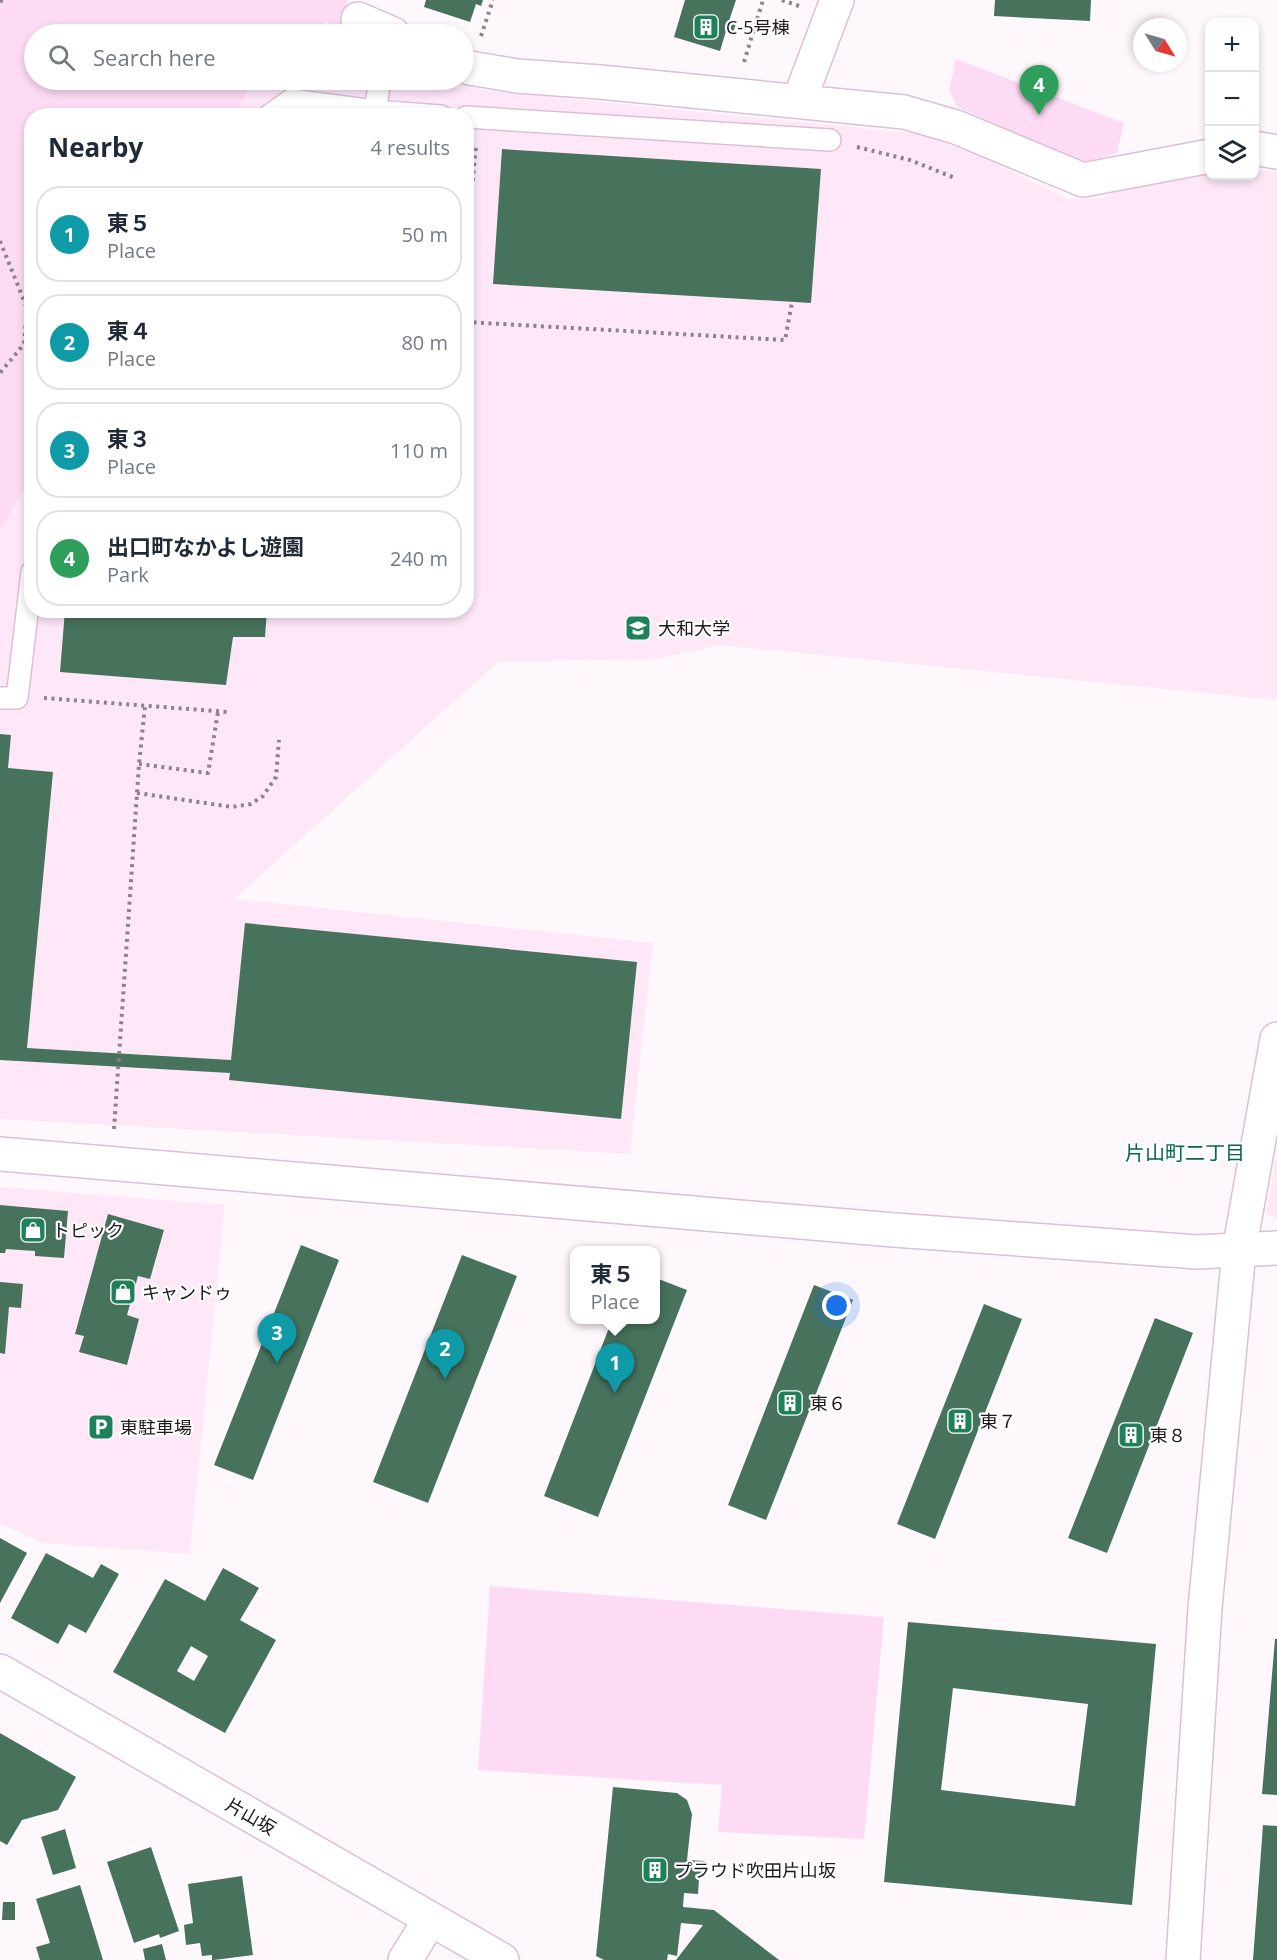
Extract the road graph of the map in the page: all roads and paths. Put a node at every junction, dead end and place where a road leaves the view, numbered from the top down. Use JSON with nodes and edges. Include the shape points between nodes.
{"nodes":[{"id":1,"x":5,"y":0,"type":"edge"},
{"id":2,"x":763,"y":0,"type":"edge"},
{"id":3,"x":837,"y":0,"type":"edge"},
{"id":4,"x":0,"y":1,"type":"edge"},
{"id":5,"x":358,"y":19,"type":"dead end"},
{"id":6,"x":369,"y":24,"type":"edge"},
{"id":7,"x":474,"y":69,"type":"edge"},
{"id":8,"x":378,"y":90,"type":"edge"},
{"id":9,"x":735,"y":95,"type":"junction"},
{"id":10,"x":799,"y":101,"type":"junction"},
{"id":11,"x":280,"y":108,"type":"edge"},
{"id":12,"x":352,"y":108,"type":"edge"},
{"id":13,"x":375,"y":108,"type":"edge"},
{"id":14,"x":474,"y":118,"type":"edge"},
{"id":15,"x":830,"y":140,"type":"joint"},
{"id":16,"x":1259,"y":149,"type":"edge"},
{"id":17,"x":1277,"y":152,"type":"edge"},
{"id":18,"x":1205,"y":157,"type":"edge"},
{"id":19,"x":955,"y":178,"type":"dead end"},
{"id":20,"x":0,"y":241,"type":"edge"},
{"id":21,"x":24,"y":301,"type":"edge"},
{"id":22,"x":792,"y":302,"type":"dead end"},
{"id":23,"x":474,"y":322,"type":"edge"},
{"id":24,"x":24,"y":344,"type":"edge"},
{"id":25,"x":0,"y":373,"type":"edge"},
{"id":26,"x":24,"y":614,"type":"edge"},
{"id":27,"x":8,"y":698,"type":"edge"},
{"id":28,"x":145,"y":706,"type":"junction"},
{"id":29,"x":218,"y":712,"type":"junction"},
{"id":30,"x":228,"y":712,"type":"dead end"},
{"id":31,"x":279,"y":740,"type":"dead end"},
{"id":32,"x":139,"y":764,"type":"junction"},
{"id":33,"x":137,"y":793,"type":"junction"},
{"id":34,"x":1277,"y":1039,"type":"edge"},
{"id":35,"x":114,"y":1139,"type":"dead end"},
{"id":36,"x":0,"y":1154,"type":"edge"},
{"id":37,"x":1277,"y":1248,"type":"edge"},
{"id":38,"x":1239,"y":1251,"type":"junction"},
{"id":39,"x":0,"y":1671,"type":"edge"},
{"id":40,"x":430,"y":1920,"type":"junction"},
{"id":41,"x":405,"y":1960,"type":"edge"},
{"id":42,"x":502,"y":1960,"type":"edge"},
{"id":43,"x":1183,"y":1960,"type":"edge"}],
"edges":[{"from":1,"to":4,"type":"path"},
{"from":2,"to":9,"type":"path"},
{"from":3,"to":10,"type":"street"},
{"from":5,"to":6,"type":"street"},
{"from":7,"to":9,"type":"street"},
{"from":8,"to":13,"type":"lane"},
{"from":9,"to":10,"type":"street"},
{"from":10,"to":18,"type":"street","via":[[904,112],[956,127],[1083,180]]},
{"from":11,"to":12,"type":"lane","via":[[291,100]]},
{"from":14,"to":15,"type":"lane"},
{"from":15,"to":19,"type":"path","via":[[910,160]]},
{"from":16,"to":17,"type":"street"},
{"from":20,"to":21,"type":"path"},
{"from":22,"to":23,"type":"path","via":[[785,340]]},
{"from":24,"to":25,"type":"path"},
{"from":26,"to":27,"type":"lane"},
{"from":27,"to":28,"type":"path"},
{"from":28,"to":29,"type":"path"},
{"from":28,"to":32,"type":"path"},
{"from":29,"to":30,"type":"path"},
{"from":29,"to":32,"type":"path","via":[[208,773]]},
{"from":31,"to":33,"type":"path","via":[[276,777],[263,796],[251,804],[232,807]]},
{"from":32,"to":33,"type":"path"},
{"from":33,"to":35,"type":"path"},
{"from":34,"to":38,"type":"street"},
{"from":36,"to":38,"type":"street","via":[[894,1230],[1197,1252]]},
{"from":37,"to":38,"type":"street"},
{"from":38,"to":43,"type":"street","via":[[1205,1608]]},
{"from":39,"to":40,"type":"street","name":"片山坂"},
{"from":40,"to":41,"type":"street"},
{"from":40,"to":42,"type":"street","name":"片山坂"}]}
